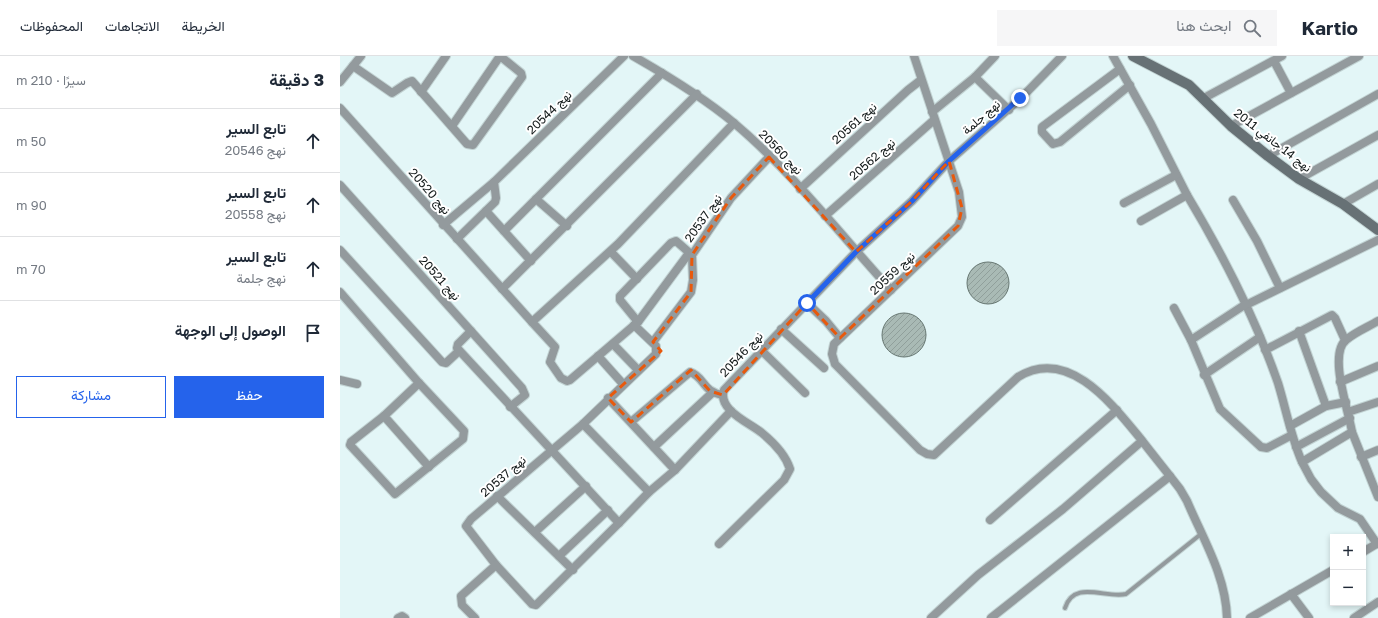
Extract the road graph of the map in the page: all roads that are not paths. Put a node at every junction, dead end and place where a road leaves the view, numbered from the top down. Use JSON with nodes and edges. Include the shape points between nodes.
{"nodes":[{"id":1,"x":361,"y":56,"type":"edge"},
{"id":2,"x":446,"y":56,"type":"edge"},
{"id":3,"x":500,"y":56,"type":"edge"},
{"id":4,"x":624,"y":56,"type":"edge"},
{"id":5,"x":633,"y":56,"type":"edge"},
{"id":6,"x":996,"y":56,"type":"edge"},
{"id":7,"x":1062,"y":56,"type":"edge"},
{"id":8,"x":1113,"y":56,"type":"edge"},
{"id":9,"x":1133,"y":56,"type":"edge"},
{"id":10,"x":1282,"y":56,"type":"edge"},
{"id":11,"x":1359,"y":56,"type":"edge"},
{"id":12,"x":917,"y":58,"type":"edge"},
{"id":13,"x":1274,"y":61,"type":"junction"},
{"id":14,"x":353,"y":66,"type":"junction"},
{"id":15,"x":1120,"y":69,"type":"junction"},
{"id":16,"x":662,"y":73,"type":"junction"},
{"id":17,"x":975,"y":77,"type":"junction"},
{"id":18,"x":921,"y":80,"type":"junction"},
{"id":19,"x":340,"y":82,"type":"edge"},
{"id":20,"x":1130,"y":86,"type":"junction"},
{"id":21,"x":421,"y":92,"type":"junction"},
{"id":22,"x":1291,"y":93,"type":"junction"},
{"id":23,"x":697,"y":94,"type":"junction"},
{"id":24,"x":1378,"y":94,"type":"edge"},
{"id":25,"x":1204,"y":98,"type":"junction"},
{"id":26,"x":340,"y":108,"type":"edge"},
{"id":27,"x":1008,"y":110,"type":"junction"},
{"id":28,"x":933,"y":116,"type":"junction"},
{"id":29,"x":734,"y":123,"type":"junction"},
{"id":30,"x":452,"y":126,"type":"junction"},
{"id":31,"x":1231,"y":126,"type":"junction"},
{"id":32,"x":1378,"y":135,"type":"edge"},
{"id":33,"x":1268,"y":156,"type":"junction"},
{"id":34,"x":769,"y":157,"type":"junction"},
{"id":35,"x":949,"y":161,"type":"junction"},
{"id":36,"x":1176,"y":175,"type":"junction"},
{"id":37,"x":1299,"y":179,"type":"junction"},
{"id":38,"x":494,"y":184,"type":"junction"},
{"id":39,"x":1378,"y":184,"type":"edge"},
{"id":40,"x":340,"y":185,"type":"edge"},
{"id":41,"x":802,"y":187,"type":"junction"},
{"id":42,"x":1186,"y":195,"type":"junction"},
{"id":43,"x":536,"y":199,"type":"junction"},
{"id":44,"x":1233,"y":200,"type":"dead end"},
{"id":45,"x":1124,"y":203,"type":"dead end"},
{"id":46,"x":1343,"y":204,"type":"junction"},
{"id":47,"x":486,"y":211,"type":"junction"},
{"id":48,"x":825,"y":216,"type":"junction"},
{"id":49,"x":1142,"y":221,"type":"dead end"},
{"id":50,"x":443,"y":225,"type":"junction"},
{"id":51,"x":567,"y":226,"type":"junction"},
{"id":52,"x":1378,"y":230,"type":"edge"},
{"id":53,"x":504,"y":231,"type":"junction"},
{"id":54,"x":457,"y":239,"type":"junction"},
{"id":55,"x":1378,"y":240,"type":"edge"},
{"id":56,"x":340,"y":250,"type":"edge"},
{"id":57,"x":610,"y":252,"type":"junction"},
{"id":58,"x":856,"y":252,"type":"junction"},
{"id":59,"x":691,"y":254,"type":"junction"},
{"id":60,"x":531,"y":261,"type":"junction"},
{"id":61,"x":637,"y":279,"type":"junction"},
{"id":62,"x":1280,"y":288,"type":"junction"},
{"id":63,"x":502,"y":289,"type":"junction"},
{"id":64,"x":891,"y":290,"type":"junction"},
{"id":65,"x":340,"y":292,"type":"edge"},
{"id":66,"x":807,"y":303,"type":"junction"},
{"id":67,"x":1246,"y":305,"type":"junction"},
{"id":68,"x":1174,"y":308,"type":"dead end"},
{"id":69,"x":1378,"y":321,"type":"edge"},
{"id":70,"x":532,"y":322,"type":"junction"},
{"id":71,"x":636,"y":324,"type":"junction"},
{"id":72,"x":781,"y":329,"type":"junction"},
{"id":73,"x":471,"y":331,"type":"junction"},
{"id":74,"x":1299,"y":331,"type":"junction"},
{"id":75,"x":1260,"y":337,"type":"junction"},
{"id":76,"x":1191,"y":340,"type":"junction"},
{"id":77,"x":1345,"y":340,"type":"junction"},
{"id":78,"x":837,"y":341,"type":"junction"},
{"id":79,"x":653,"y":342,"type":"junction"},
{"id":80,"x":613,"y":344,"type":"junction"},
{"id":81,"x":761,"y":350,"type":"junction"},
{"id":82,"x":1265,"y":350,"type":"junction"},
{"id":83,"x":459,"y":351,"type":"junction"},
{"id":84,"x":598,"y":356,"type":"junction"},
{"id":85,"x":1378,"y":366,"type":"edge"},
{"id":86,"x":824,"y":368,"type":"dead end"},
{"id":87,"x":638,"y":370,"type":"junction"},
{"id":88,"x":1204,"y":375,"type":"junction"},
{"id":89,"x":340,"y":380,"type":"edge"},
{"id":90,"x":1340,"y":382,"type":"junction"},
{"id":91,"x":419,"y":383,"type":"junction"},
{"id":92,"x":357,"y":384,"type":"dead end"},
{"id":93,"x":623,"y":384,"type":"junction"},
{"id":94,"x":712,"y":393,"type":"junction"},
{"id":95,"x":805,"y":393,"type":"dead end"},
{"id":96,"x":722,"y":395,"type":"junction"},
{"id":97,"x":606,"y":401,"type":"junction"},
{"id":98,"x":1346,"y":402,"type":"junction"},
{"id":99,"x":1378,"y":402,"type":"edge"},
{"id":100,"x":1326,"y":406,"type":"junction"},
{"id":101,"x":510,"y":407,"type":"junction"},
{"id":102,"x":1117,"y":410,"type":"junction"},
{"id":103,"x":731,"y":411,"type":"junction"},
{"id":104,"x":1349,"y":415,"type":"junction"},
{"id":105,"x":384,"y":416,"type":"junction"},
{"id":106,"x":631,"y":422,"type":"junction"},
{"id":107,"x":583,"y":424,"type":"junction"},
{"id":108,"x":1290,"y":426,"type":"junction"},
{"id":109,"x":1352,"y":432,"type":"junction"},
{"id":110,"x":1292,"y":435,"type":"junction"},
{"id":111,"x":1142,"y":441,"type":"junction"},
{"id":112,"x":654,"y":447,"type":"junction"},
{"id":113,"x":1296,"y":447,"type":"junction"},
{"id":114,"x":551,"y":450,"type":"junction"},
{"id":115,"x":1378,"y":450,"type":"edge"},
{"id":116,"x":1361,"y":456,"type":"junction"},
{"id":117,"x":1302,"y":462,"type":"junction"},
{"id":118,"x":429,"y":467,"type":"junction"},
{"id":119,"x":675,"y":470,"type":"junction"},
{"id":120,"x":1170,"y":476,"type":"junction"},
{"id":121,"x":586,"y":486,"type":"junction"},
{"id":122,"x":649,"y":492,"type":"junction"},
{"id":123,"x":497,"y":496,"type":"junction"},
{"id":124,"x":1378,"y":497,"type":"edge"},
{"id":125,"x":608,"y":510,"type":"junction"},
{"id":126,"x":990,"y":520,"type":"dead end"},
{"id":127,"x":619,"y":523,"type":"junction"},
{"id":128,"x":535,"y":532,"type":"junction"},
{"id":129,"x":1201,"y":534,"type":"junction"},
{"id":130,"x":719,"y":544,"type":"dead end"},
{"id":131,"x":1377,"y":544,"type":"edge"},
{"id":132,"x":1366,"y":550,"type":"edge"},
{"id":133,"x":559,"y":556,"type":"junction"},
{"id":134,"x":496,"y":564,"type":"junction"},
{"id":135,"x":573,"y":570,"type":"junction"},
{"id":136,"x":1330,"y":572,"type":"edge"},
{"id":137,"x":1291,"y":594,"type":"junction"},
{"id":138,"x":1378,"y":602,"type":"edge"},
{"id":139,"x":1065,"y":608,"type":"dead end"},
{"id":140,"x":398,"y":618,"type":"edge"},
{"id":141,"x":405,"y":618,"type":"edge"},
{"id":142,"x":474,"y":618,"type":"edge"},
{"id":143,"x":931,"y":618,"type":"edge"},
{"id":144,"x":991,"y":618,"type":"edge"},
{"id":145,"x":1227,"y":618,"type":"edge"},
{"id":146,"x":1250,"y":618,"type":"edge"},
{"id":147,"x":1309,"y":618,"type":"edge"},
{"id":148,"x":1354,"y":618,"type":"edge"}],
"edges":[{"from":1,"to":14,"type":"street"},
{"from":2,"to":21,"type":"street"},
{"from":3,"to":30,"type":"street"},
{"from":3,"to":30,"type":"street","via":[[521,73],[521,79],[473,145],[467,144]]},
{"from":4,"to":38,"type":"street","name":"نهج 20544"},
{"from":5,"to":16,"type":"street","name":"نهج 20560"},
{"from":6,"to":17,"type":"street","name":"نهج 20562"},
{"from":7,"to":27,"type":"street","name":"نهج جلمة"},
{"from":8,"to":15,"type":"street"},
{"from":9,"to":25,"type":"street","name":"نهج 14 جانفي 2011","via":[[1183,81]]},
{"from":10,"to":13,"type":"street"},
{"from":11,"to":22,"type":"street"},
{"from":12,"to":18,"type":"street"},
{"from":13,"to":22,"type":"street"},
{"from":13,"to":25,"type":"street"},
{"from":14,"to":19,"type":"street"},
{"from":14,"to":21,"type":"street","via":[[390,93],[396,92],[410,81]]},
{"from":15,"to":20,"type":"street"},
{"from":15,"to":20,"type":"street","via":[[1042,127],[1042,132],[1053,144],[1060,142]]},
{"from":16,"to":23,"type":"street","name":"نهج 20560"},
{"from":16,"to":43,"type":"street"},
{"from":17,"to":27,"type":"street"},
{"from":17,"to":28,"type":"street","name":"نهج 20562"},
{"from":18,"to":28,"type":"street"},
{"from":18,"to":41,"type":"street","name":"نهج 20561"},
{"from":20,"to":36,"type":"street"},
{"from":21,"to":30,"type":"street"},
{"from":22,"to":31,"type":"street"},
{"from":23,"to":29,"type":"street","name":"نهج 20560"},
{"from":23,"to":51,"type":"street"},
{"from":24,"to":33,"type":"street"},
{"from":25,"to":31,"type":"street","name":"نهج 14 جانفي 2011"},
{"from":26,"to":50,"type":"street","name":"نهج 20520"},
{"from":27,"to":35,"type":"street","name":"نهج جلمة"},
{"from":28,"to":35,"type":"street"},
{"from":28,"to":48,"type":"street","name":"نهج 20562"},
{"from":29,"to":34,"type":"street","name":"نهج 20560"},
{"from":29,"to":57,"type":"street"},
{"from":31,"to":33,"type":"street","name":"نهج 14 جانفي 2011"},
{"from":32,"to":37,"type":"street"},
{"from":33,"to":37,"type":"street","name":"نهج 14 جانفي 2011"},
{"from":34,"to":41,"type":"street","name":"نهج 20560"},
{"from":34,"to":59,"type":"street","name":"نهج 20537","via":[[732,198]]},
{"from":35,"to":58,"type":"street","name":"نهج جلمة","via":[[912,201]]},
{"from":35,"to":64,"type":"street","name":"نهج 20559","via":[[959,192],[962,217],[958,226]]},
{"from":36,"to":42,"type":"street"},
{"from":36,"to":45,"type":"street"},
{"from":37,"to":46,"type":"street","name":"نهج 14 جانفي 2011"},
{"from":38,"to":47,"type":"street","via":[[496,200]]},
{"from":38,"to":50,"type":"street","name":"نهج 20544"},
{"from":39,"to":46,"type":"street"},
{"from":40,"to":73,"type":"street","name":"نهج 20521"},
{"from":41,"to":48,"type":"street","name":"نهج 20560"},
{"from":42,"to":49,"type":"street"},
{"from":42,"to":67,"type":"street","via":[[1216,243]]},
{"from":43,"to":51,"type":"street"},
{"from":43,"to":53,"type":"street"},
{"from":44,"to":62,"type":"street"},
{"from":46,"to":52,"type":"street","name":"نهج 14 جانفي 2011"},
{"from":47,"to":53,"type":"street"},
{"from":47,"to":54,"type":"street"},
{"from":48,"to":58,"type":"street","name":"نهج 20560"},
{"from":50,"to":54,"type":"street","name":"نهج 20520"},
{"from":51,"to":60,"type":"street"},
{"from":53,"to":60,"type":"street"},
{"from":54,"to":63,"type":"street","name":"نهج 20520"},
{"from":55,"to":62,"type":"street"},
{"from":56,"to":83,"type":"street","via":[[442,362],[446,363]]},
{"from":57,"to":61,"type":"street"},
{"from":57,"to":70,"type":"street"},
{"from":58,"to":64,"type":"street","name":"نهج 20560"},
{"from":58,"to":66,"type":"street","name":"نهج 20546"},
{"from":59,"to":61,"type":"street","via":[[676,241],[672,242]]},
{"from":59,"to":71,"type":"street"},
{"from":59,"to":79,"type":"street","name":"نهج 20537","via":[[693,280],[690,292]]},
{"from":60,"to":63,"type":"street"},
{"from":61,"to":71,"type":"street","via":[[619,297]]},
{"from":62,"to":67,"type":"street"},
{"from":63,"to":70,"type":"street","name":"نهج 20520"},
{"from":64,"to":78,"type":"street","name":"نهج 20559"},
{"from":65,"to":91,"type":"street"},
{"from":66,"to":72,"type":"street","name":"نهج 20546"},
{"from":66,"to":78,"type":"street","via":[[826,321]]},
{"from":67,"to":75,"type":"street"},
{"from":67,"to":76,"type":"street"},
{"from":68,"to":76,"type":"street"},
{"from":69,"to":77,"type":"street"},
{"from":70,"to":84,"type":"street","name":"نهج 20520","via":[[555,348],[550,362],[563,379],[570,380]]},
{"from":71,"to":79,"type":"street"},
{"from":71,"to":80,"type":"street"},
{"from":72,"to":81,"type":"street","name":"نهج 20546"},
{"from":72,"to":86,"type":"street"},
{"from":73,"to":83,"type":"street","via":[[457,346]]},
{"from":73,"to":101,"type":"street","name":"نهج 20521","via":[[522,388],[525,395]]},
{"from":74,"to":77,"type":"street","via":[[1332,315],[1336,318]]},
{"from":74,"to":82,"type":"street"},
{"from":74,"to":100,"type":"street"},
{"from":75,"to":82,"type":"street"},
{"from":75,"to":88,"type":"street"},
{"from":76,"to":88,"type":"street"},
{"from":77,"to":90,"type":"street","via":[[1339,358]]},
{"from":78,"to":102,"type":"street","via":[[832,354],[835,364],[920,450],[927,454],[934,455],[940,450],[1025,372],[1055,369],[1078,377],[1093,386]]},
{"from":79,"to":87,"type":"street","name":"نهج 20537","via":[[657,348],[656,354]]},
{"from":80,"to":84,"type":"street"},
{"from":80,"to":87,"type":"street"},
{"from":81,"to":95,"type":"street"},
{"from":81,"to":96,"type":"street","name":"نهج 20546"},
{"from":82,"to":108,"type":"street","via":[[1278,383]]},
{"from":83,"to":101,"type":"street"},
{"from":84,"to":93,"type":"street"},
{"from":85,"to":90,"type":"street"},
{"from":87,"to":93,"type":"street","name":"نهج 20537"},
{"from":88,"to":110,"type":"street","via":[[1222,412],[1258,446],[1267,448]]},
{"from":89,"to":92,"type":"street"},
{"from":90,"to":98,"type":"street"},
{"from":91,"to":105,"type":"street"},
{"from":91,"to":118,"type":"street","via":[[465,433],[463,439]]},
{"from":93,"to":97,"type":"street","name":"نهج 20537"},
{"from":94,"to":96,"type":"street"},
{"from":94,"to":106,"type":"street","via":[[690,372]]},
{"from":94,"to":112,"type":"street"},
{"from":96,"to":103,"type":"street","name":"نهج 20546"},
{"from":97,"to":106,"type":"street"},
{"from":97,"to":107,"type":"street","name":"نهج 20537"},
{"from":98,"to":100,"type":"street"},
{"from":98,"to":104,"type":"street"},
{"from":99,"to":104,"type":"street"},
{"from":100,"to":108,"type":"street"},
{"from":101,"to":114,"type":"street"},
{"from":102,"to":111,"type":"street"},
{"from":102,"to":126,"type":"street"},
{"from":103,"to":119,"type":"street"},
{"from":103,"to":130,"type":"street","name":"نهج 20546","via":[[768,438],[788,462],[790,469],[784,480]]},
{"from":104,"to":109,"type":"street"},
{"from":104,"to":113,"type":"street"},
{"from":105,"to":118,"type":"street"},
{"from":105,"to":118,"type":"street","via":[[350,442],[351,447],[395,494]]},
{"from":106,"to":112,"type":"street"},
{"from":107,"to":114,"type":"street","name":"نهج 20537"},
{"from":107,"to":122,"type":"street"},
{"from":108,"to":110,"type":"street"},
{"from":109,"to":116,"type":"street"},
{"from":109,"to":117,"type":"street"},
{"from":110,"to":113,"type":"street"},
{"from":111,"to":120,"type":"street"},
{"from":111,"to":143,"type":"street","via":[[1063,509],[978,575]]},
{"from":112,"to":119,"type":"street"},
{"from":113,"to":117,"type":"street"},
{"from":114,"to":121,"type":"street"},
{"from":114,"to":123,"type":"street","name":"نهج 20537"},
{"from":115,"to":116,"type":"street"},
{"from":116,"to":124,"type":"street"},
{"from":117,"to":131,"type":"street","via":[[1321,492],[1338,508],[1360,519]]},
{"from":119,"to":122,"type":"street"},
{"from":120,"to":129,"type":"street","via":[[1187,500]]},
{"from":120,"to":144,"type":"street"},
{"from":121,"to":125,"type":"street"},
{"from":121,"to":128,"type":"street"},
{"from":122,"to":127,"type":"street"},
{"from":123,"to":128,"type":"street"},
{"from":123,"to":134,"type":"street","name":"نهج 20537","via":[[466,523],[467,530]]},
{"from":125,"to":127,"type":"street"},
{"from":125,"to":133,"type":"street"},
{"from":127,"to":135,"type":"street"},
{"from":128,"to":133,"type":"street"},
{"from":129,"to":139,"type":"lane","via":[[1126,594],[1114,596],[1079,592],[1067,601]]},
{"from":129,"to":145,"type":"street","via":[[1222,582],[1227,603]]},
{"from":131,"to":132,"type":"street"},
{"from":133,"to":135,"type":"street"},
{"from":134,"to":135,"type":"street","via":[[534,604],[538,604]]},
{"from":134,"to":142,"type":"street","via":[[461,596],[462,605]]},
{"from":136,"to":137,"type":"street"},
{"from":137,"to":146,"type":"street"},
{"from":137,"to":147,"type":"street"},
{"from":138,"to":148,"type":"street"},
{"from":140,"to":141,"type":"street"}]}
